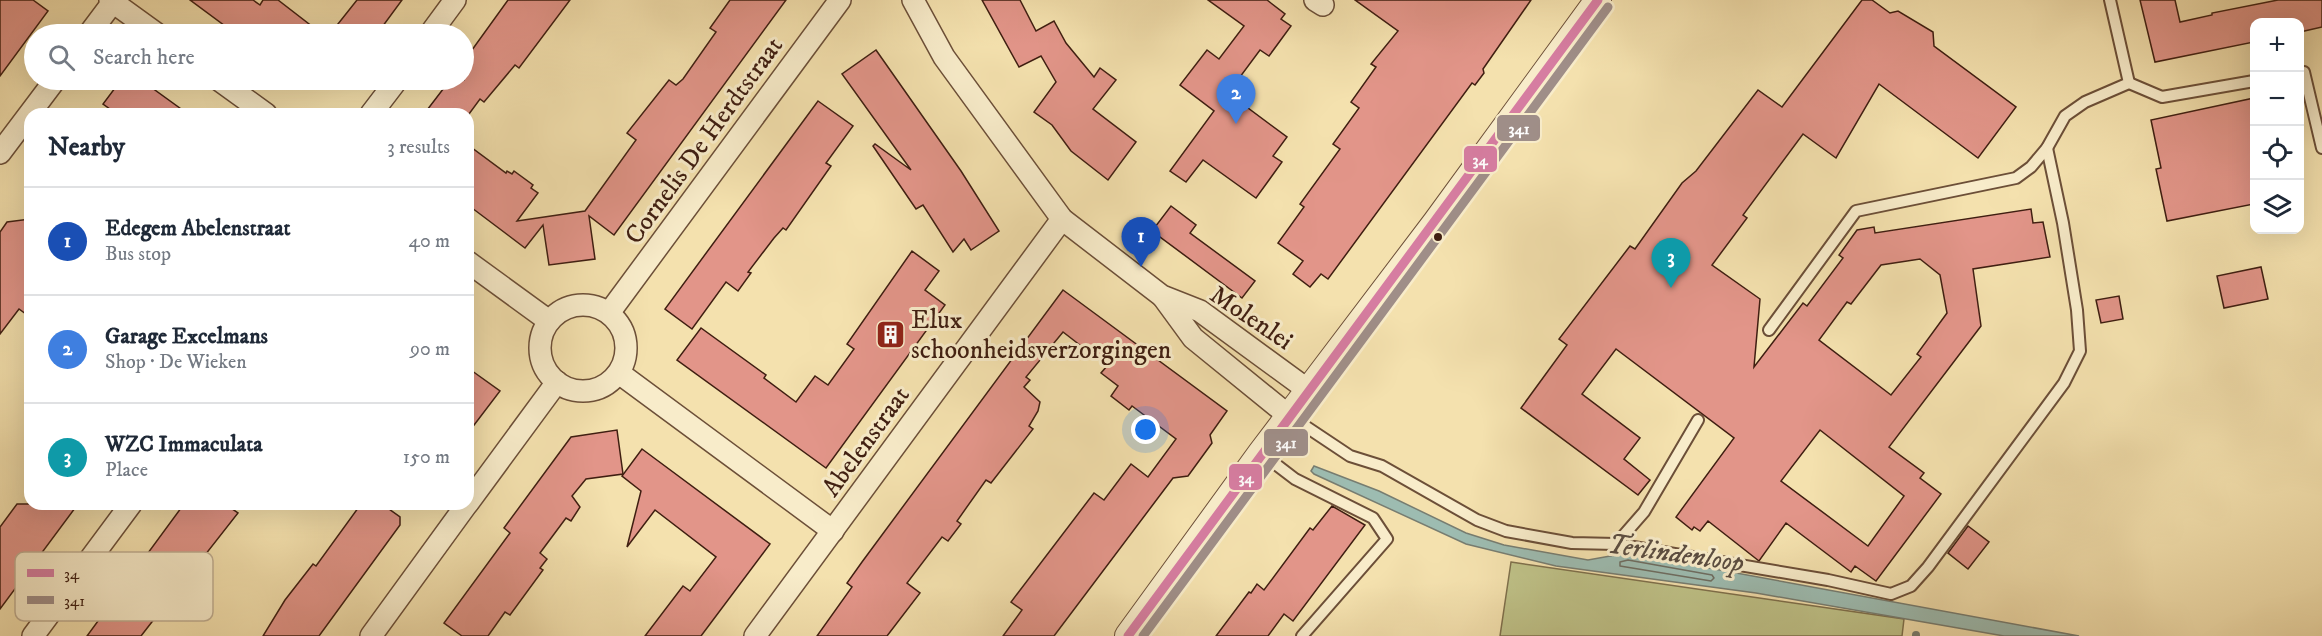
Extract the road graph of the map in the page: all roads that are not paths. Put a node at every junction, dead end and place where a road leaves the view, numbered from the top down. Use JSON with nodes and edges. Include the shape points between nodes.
{"nodes":[{"id":1,"x":456,"y":0,"type":"edge"},
{"id":2,"x":840,"y":0,"type":"edge"},
{"id":3,"x":913,"y":0,"type":"edge"},
{"id":4,"x":1598,"y":0,"type":"edge"},
{"id":5,"x":2110,"y":0,"type":"edge"},
{"id":6,"x":112,"y":1,"type":"edge"},
{"id":7,"x":96,"y":24,"type":"edge"},
{"id":8,"x":143,"y":24,"type":"edge"},
{"id":9,"x":438,"y":24,"type":"edge"},
{"id":10,"x":2304,"y":72,"type":"edge"},
{"id":11,"x":2250,"y":82,"type":"edge"},
{"id":12,"x":2129,"y":83,"type":"junction"},
{"id":13,"x":47,"y":90,"type":"edge"},
{"id":14,"x":233,"y":90,"type":"edge"},
{"id":15,"x":389,"y":90,"type":"edge"},
{"id":16,"x":34,"y":108,"type":"edge"},
{"id":17,"x":258,"y":108,"type":"edge"},
{"id":18,"x":376,"y":108,"type":"edge"},
{"id":19,"x":24,"y":121,"type":"edge"},
{"id":20,"x":2047,"y":148,"type":"junction"},
{"id":21,"x":2322,"y":148,"type":"edge"},
{"id":22,"x":0,"y":153,"type":"edge"},
{"id":23,"x":1062,"y":219,"type":"junction"},
{"id":24,"x":474,"y":266,"type":"edge"},
{"id":25,"x":1162,"y":296,"type":"junction"},
{"id":26,"x":609,"y":313,"type":"junction"},
{"id":27,"x":549,"y":321,"type":"junction"},
{"id":28,"x":1769,"y":330,"type":"dead end"},
{"id":29,"x":619,"y":373,"type":"junction"},
{"id":30,"x":557,"y":382,"type":"junction"},
{"id":31,"x":1308,"y":390,"type":"junction"},
{"id":32,"x":1289,"y":416,"type":"junction"},
{"id":33,"x":1698,"y":420,"type":"dead end"},
{"id":34,"x":1261,"y":453,"type":"junction"},
{"id":35,"x":474,"y":496,"type":"edge"},
{"id":36,"x":127,"y":510,"type":"edge"},
{"id":37,"x":464,"y":510,"type":"edge"},
{"id":38,"x":833,"y":531,"type":"junction"},
{"id":39,"x":1616,"y":544,"type":"junction"},
{"id":40,"x":95,"y":552,"type":"edge"},
{"id":41,"x":44,"y":621,"type":"edge"},
{"id":42,"x":33,"y":636,"type":"edge"},
{"id":43,"x":370,"y":636,"type":"edge"},
{"id":44,"x":756,"y":636,"type":"edge"},
{"id":45,"x":1128,"y":636,"type":"edge"},
{"id":46,"x":1302,"y":636,"type":"edge"}],
"edges":[{"from":1,"to":9,"type":"street"},
{"from":2,"to":26,"type":"street","name":"Cornelis De Herdtstraat"},
{"from":3,"to":23,"type":"street","via":[[944,57]]},
{"from":4,"to":31,"type":"street"},
{"from":5,"to":12,"type":"lane"},
{"from":6,"to":7,"type":"street"},
{"from":6,"to":8,"type":"street"},
{"from":10,"to":21,"type":"lane"},
{"from":11,"to":12,"type":"lane","via":[[2162,96]]},
{"from":12,"to":20,"type":"lane","via":[[2085,102],[2065,116]]},
{"from":13,"to":16,"type":"street"},
{"from":14,"to":17,"type":"street"},
{"from":15,"to":18,"type":"street"},
{"from":19,"to":22,"type":"street"},
{"from":20,"to":28,"type":"lane","via":[[2016,178],[1856,211]]},
{"from":20,"to":39,"type":"lane","via":[[2074,289],[2080,351],[2064,383],[1911,586],[1891,594]]},
{"from":23,"to":25,"type":"street"},
{"from":23,"to":38,"type":"street","name":"Abelenstraat"},
{"from":24,"to":27,"type":"street"},
{"from":25,"to":31,"type":"street","name":"Molenlei","via":[[1200,311]]},
{"from":25,"to":32,"type":"street","via":[[1193,338]]},
{"from":26,"to":27,"type":"street","via":[[577,305],[558,312]]},
{"from":26,"to":29,"type":"street","via":[[620,325],[626,341],[626,358]]},
{"from":27,"to":30,"type":"street","via":[[540,347],[548,372]]},
{"from":29,"to":30,"type":"street","via":[[606,385],[590,391],[572,390]]},
{"from":29,"to":38,"type":"street"},
{"from":30,"to":35,"type":"street"},
{"from":31,"to":32,"type":"street"},
{"from":32,"to":34,"type":"street"},
{"from":32,"to":39,"type":"lane","via":[[1350,456],[1391,470],[1477,520],[1506,531],[1572,543]]},
{"from":33,"to":39,"type":"lane","via":[[1644,512]]},
{"from":34,"to":45,"type":"street"},
{"from":34,"to":46,"type":"lane","via":[[1295,479],[1373,518],[1387,539]]},
{"from":36,"to":40,"type":"street"},
{"from":37,"to":43,"type":"street"},
{"from":38,"to":44,"type":"street","name":"Abelenstraat"},
{"from":41,"to":42,"type":"street"}]}
